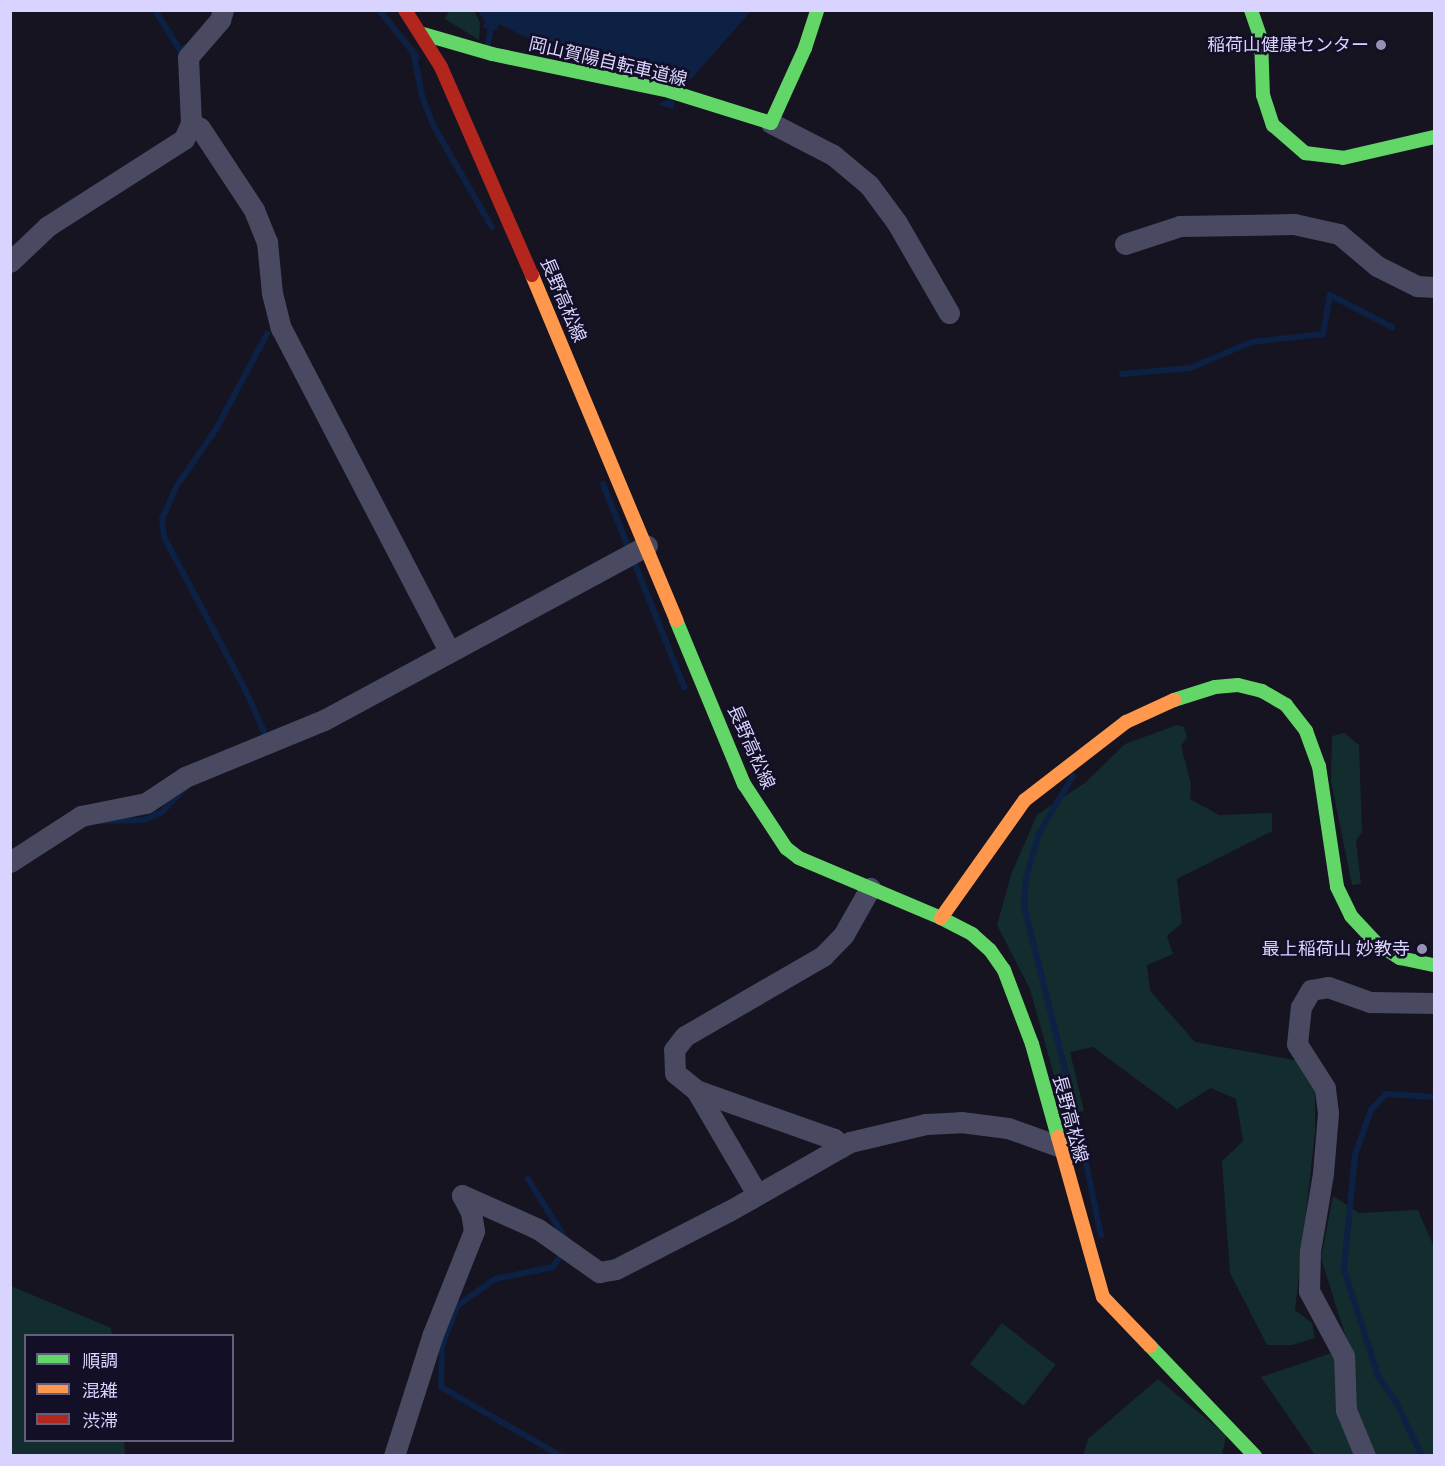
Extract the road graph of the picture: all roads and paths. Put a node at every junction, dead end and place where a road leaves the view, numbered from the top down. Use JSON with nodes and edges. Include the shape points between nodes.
{"nodes":[{"id":1,"x":223,"y":10,"type":"edge"},
{"id":2,"x":405,"y":10,"type":"edge"},
{"id":3,"x":419,"y":10,"type":"edge"},
{"id":4,"x":817,"y":10,"type":"edge"},
{"id":5,"x":1251,"y":10,"type":"edge"},
{"id":6,"x":423,"y":34,"type":"junction"},
{"id":7,"x":191,"y":123,"type":"junction"},
{"id":8,"x":771,"y":123,"type":"junction"},
{"id":9,"x":1434,"y":137,"type":"edge"},
{"id":10,"x":1125,"y":244,"type":"dead end"},
{"id":11,"x":10,"y":262,"type":"edge"},
{"id":12,"x":1434,"y":287,"type":"edge"},
{"id":13,"x":949,"y":313,"type":"dead end"},
{"id":14,"x":636,"y":551,"type":"junction"},
{"id":15,"x":449,"y":651,"type":"junction"},
{"id":16,"x":10,"y":862,"type":"edge"},
{"id":17,"x":870,"y":888,"type":"junction"},
{"id":18,"x":941,"y":918,"type":"junction"},
{"id":19,"x":1434,"y":965,"type":"edge"},
{"id":20,"x":1434,"y":1003,"type":"edge"},
{"id":21,"x":696,"y":1090,"type":"junction"},
{"id":22,"x":1058,"y":1146,"type":"junction"},
{"id":23,"x":841,"y":1147,"type":"junction"},
{"id":24,"x":758,"y":1194,"type":"junction"},
{"id":25,"x":394,"y":1455,"type":"edge"},
{"id":26,"x":1255,"y":1455,"type":"edge"},
{"id":27,"x":1365,"y":1455,"type":"edge"}],
"edges":[{"from":1,"to":7,"type":"street","via":[[220,20],[188,57]]},
{"from":2,"to":6,"type":"main road","name":"長野高松線"},
{"from":3,"to":6,"type":"street"},
{"from":4,"to":8,"type":"main road","via":[[805,48]]},
{"from":5,"to":9,"type":"main road","via":[[1261,39],[1263,95],[1273,125],[1305,153],[1343,158]]},
{"from":6,"to":8,"type":"main road","name":"岡山賀陽自転車道線","via":[[492,54],[672,92]]},
{"from":6,"to":14,"type":"main road","name":"長野高松線","via":[[505,210]]},
{"from":7,"to":11,"type":"street","via":[[184,139],[48,226]]},
{"from":7,"to":15,"type":"street","via":[[200,128],[254,210],[267,242],[272,293],[281,328]]},
{"from":8,"to":13,"type":"street","via":[[833,155],[869,185],[897,223]]},
{"from":10,"to":12,"type":"street","via":[[1180,226],[1294,224],[1339,234],[1377,266],[1417,286]]},
{"from":14,"to":15,"type":"street"},
{"from":14,"to":17,"type":"main road","name":"長野高松線","via":[[744,784],[786,848],[799,858]]},
{"from":15,"to":16,"type":"street","via":[[324,720],[185,777],[146,803],[81,816]]},
{"from":17,"to":18,"type":"main road","name":"長野高松線"},
{"from":17,"to":21,"type":"street","via":[[844,934],[823,956],[685,1036],[674,1050],[675,1073]]},
{"from":18,"to":19,"type":"main road","via":[[1025,800],[1048,779],[1126,722],[1161,704],[1215,687],[1238,685],[1262,691],[1286,705],[1306,731],[1319,766],[1337,887],[1351,916],[1375,942],[1400,958]]},
{"from":18,"to":22,"type":"main road","name":"長野高松線","via":[[972,934],[1004,970],[1032,1044]]},
{"from":20,"to":27,"type":"street","via":[[1370,1002],[1328,987],[1311,990],[1302,1007],[1297,1044],[1325,1088],[1328,1113],[1310,1251],[1309,1290],[1344,1356],[1346,1410]]},
{"from":21,"to":23,"type":"street","via":[[834,1139]]},
{"from":21,"to":24,"type":"street"},
{"from":22,"to":23,"type":"street","via":[[1008,1128],[961,1122],[926,1124]]},
{"from":22,"to":26,"type":"main road","name":"長野高松線","via":[[1103,1297]]},
{"from":23,"to":24,"type":"street"},
{"from":24,"to":25,"type":"street","via":[[616,1269],[599,1272],[538,1229],[462,1195],[471,1212],[474,1231],[433,1334]]}]}
